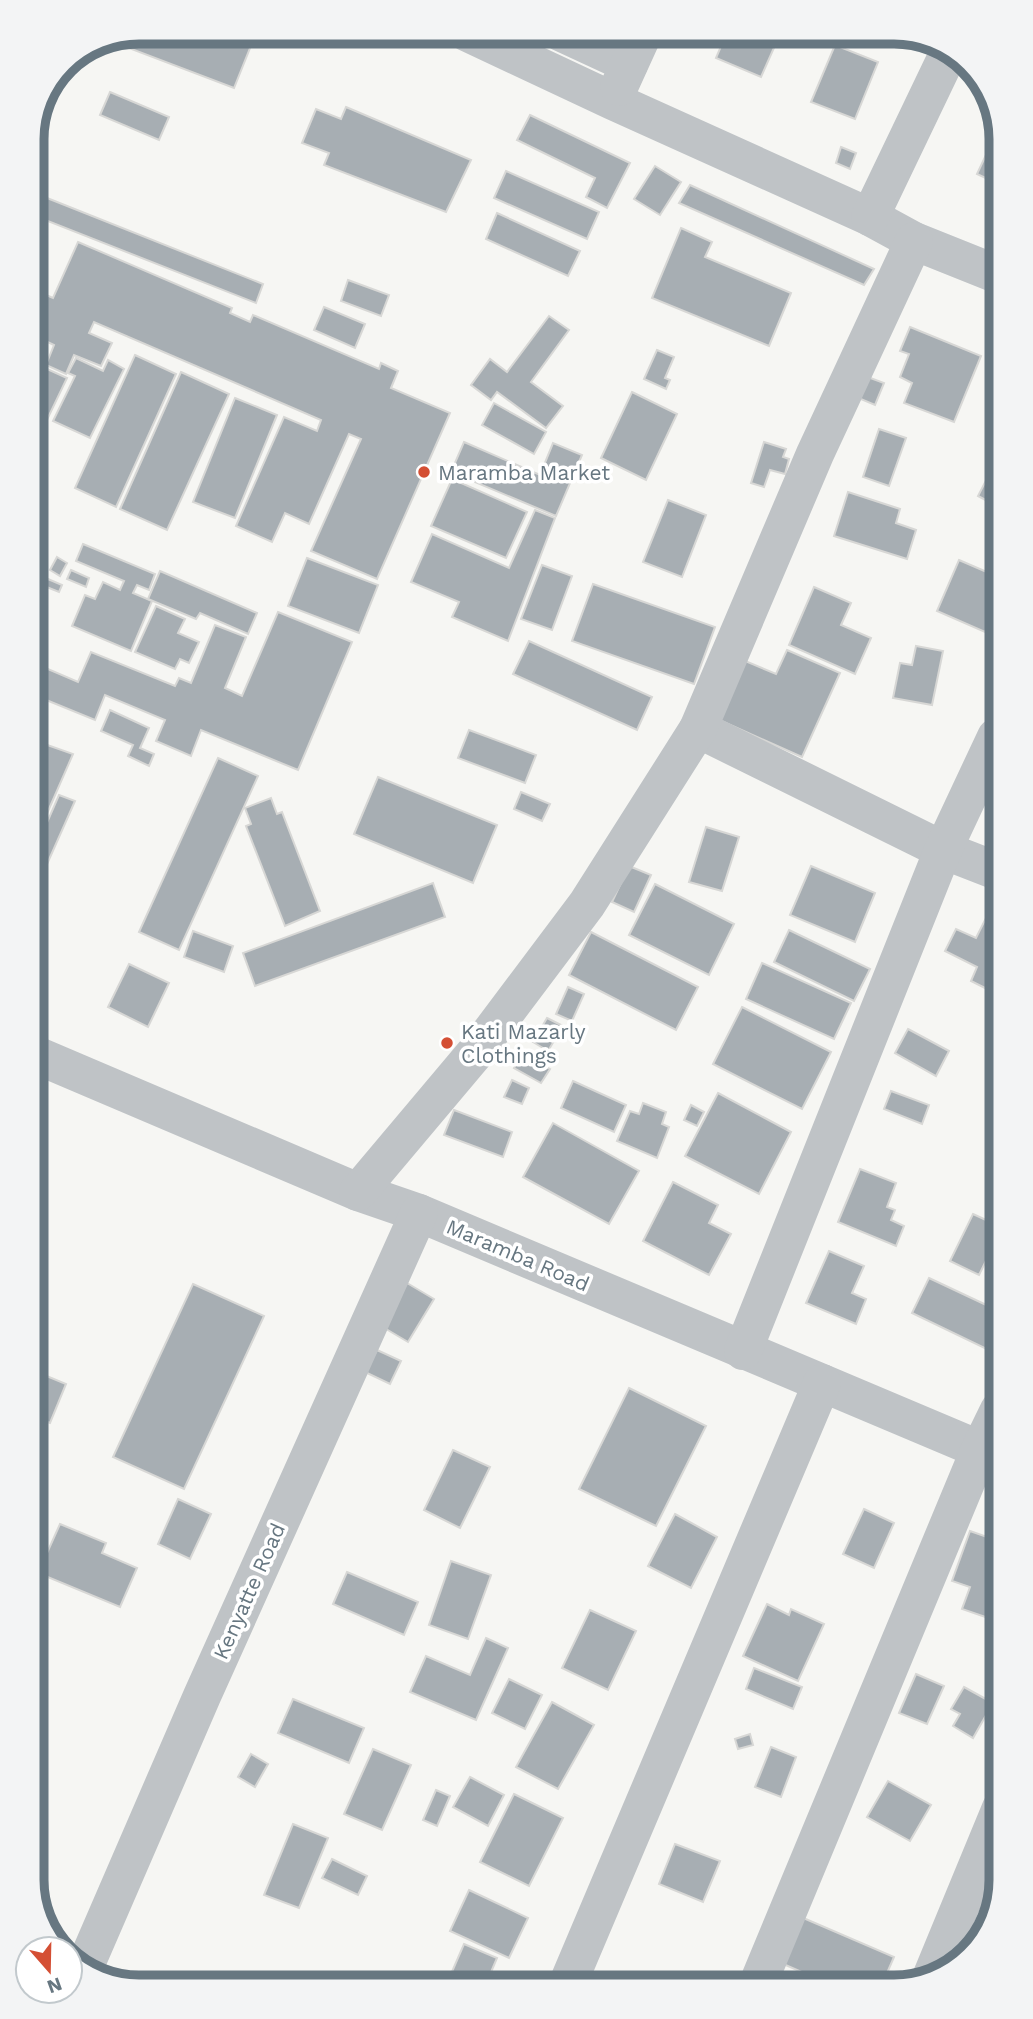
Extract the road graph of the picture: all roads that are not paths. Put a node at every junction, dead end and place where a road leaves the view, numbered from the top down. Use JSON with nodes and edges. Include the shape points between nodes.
{"nodes":[{"id":1,"x":492,"y":44,"type":"edge"},
{"id":2,"x":618,"y":44,"type":"edge"},
{"id":3,"x":637,"y":48,"type":"edge"},
{"id":4,"x":946,"y":59,"type":"edge"},
{"id":5,"x":613,"y":101,"type":"junction"},
{"id":6,"x":870,"y":217,"type":"junction"},
{"id":7,"x":914,"y":241,"type":"junction"},
{"id":8,"x":989,"y":271,"type":"edge"},
{"id":9,"x":698,"y":729,"type":"junction"},
{"id":10,"x":989,"y":752,"type":"edge"},
{"id":11,"x":943,"y":850,"type":"junction"},
{"id":12,"x":989,"y":868,"type":"edge"},
{"id":13,"x":44,"y":1058,"type":"edge"},
{"id":14,"x":358,"y":1192,"type":"junction"},
{"id":15,"x":419,"y":1213,"type":"junction"},
{"id":16,"x":743,"y":1351,"type":"junction"},
{"id":17,"x":822,"y":1383,"type":"junction"},
{"id":18,"x":989,"y":1454,"type":"edge"},
{"id":19,"x":989,"y":1456,"type":"edge"},
{"id":20,"x":989,"y":1837,"type":"edge"},
{"id":21,"x":88,"y":1960,"type":"edge"},
{"id":22,"x":936,"y":1966,"type":"edge"},
{"id":23,"x":571,"y":1975,"type":"edge"},
{"id":24,"x":762,"y":1975,"type":"edge"}],
"edges":[{"from":1,"to":5,"type":"street"},
{"from":2,"to":3,"type":"street"},
{"from":3,"to":5,"type":"street"},
{"from":4,"to":6,"type":"street"},
{"from":5,"to":6,"type":"street"},
{"from":6,"to":7,"type":"street"},
{"from":7,"to":8,"type":"street"},
{"from":7,"to":9,"type":"street","via":[[815,454]]},
{"from":9,"to":11,"type":"street"},
{"from":9,"to":14,"type":"street","via":[[587,904],[475,1054]]},
{"from":10,"to":11,"type":"street"},
{"from":11,"to":12,"type":"street"},
{"from":11,"to":16,"type":"street"},
{"from":13,"to":14,"type":"street","name":"Maramba Road"},
{"from":14,"to":15,"type":"street","name":"Maramba Road"},
{"from":15,"to":16,"type":"street","name":"Maramba Road"},
{"from":15,"to":21,"type":"street","name":"Kenyatte Road"},
{"from":16,"to":17,"type":"street","name":"Maramba Road"},
{"from":17,"to":18,"type":"street","name":"Maramba Road"},
{"from":17,"to":23,"type":"street"},
{"from":19,"to":24,"type":"street"},
{"from":20,"to":22,"type":"street"}]}
